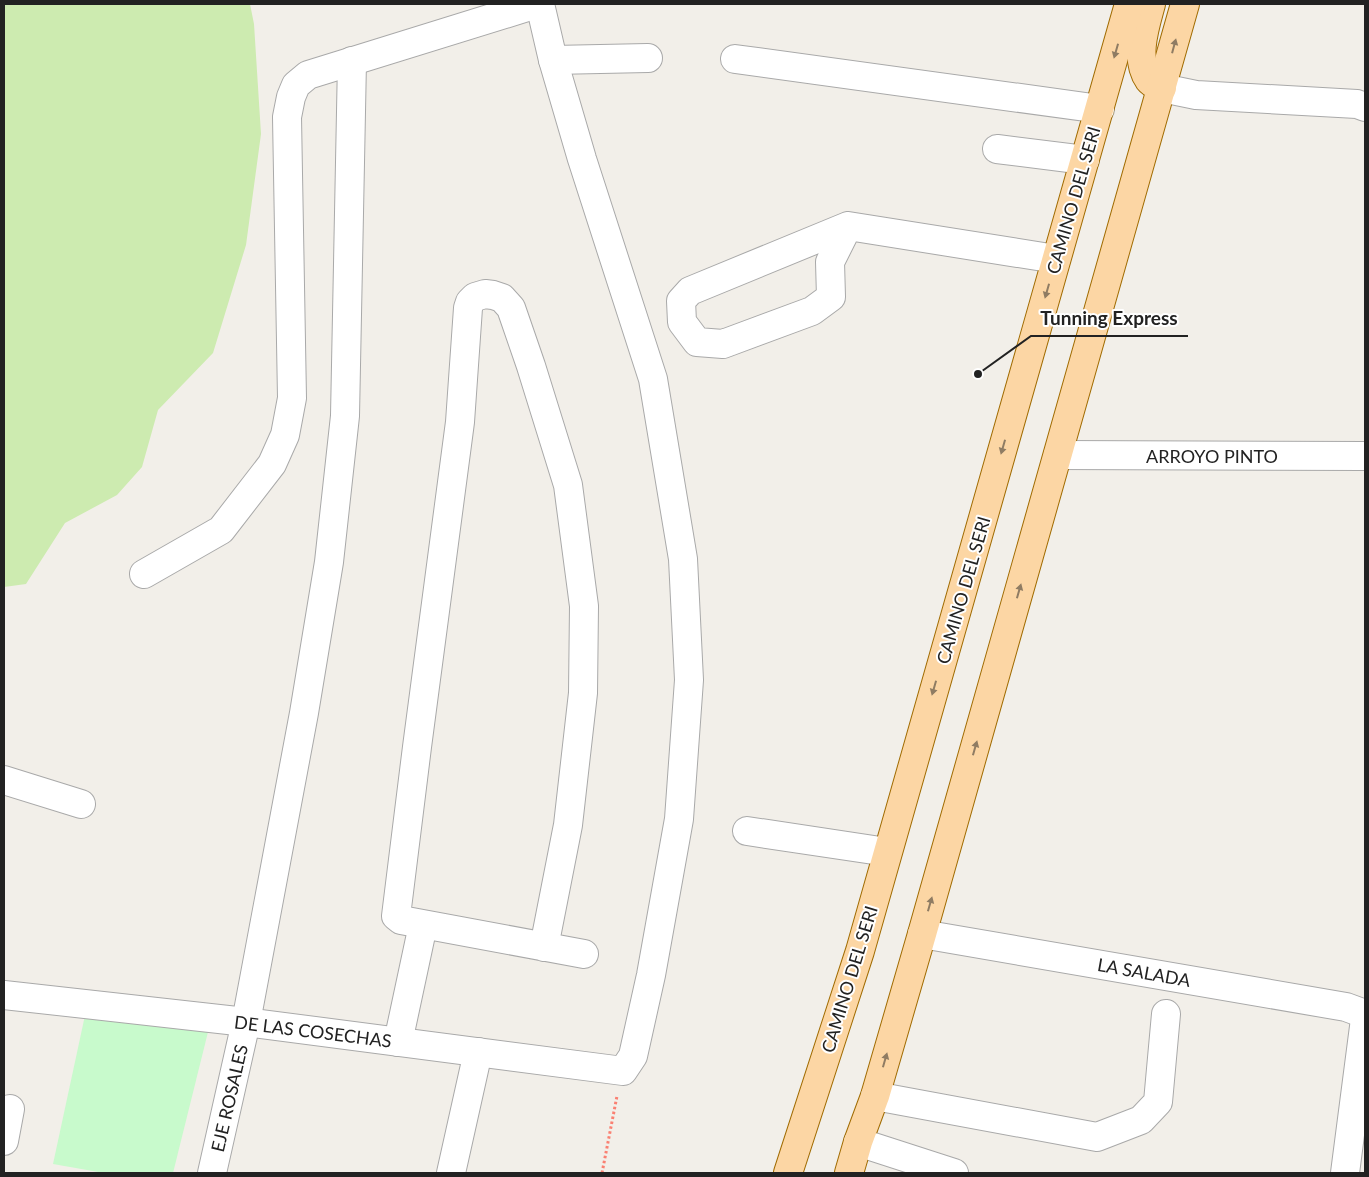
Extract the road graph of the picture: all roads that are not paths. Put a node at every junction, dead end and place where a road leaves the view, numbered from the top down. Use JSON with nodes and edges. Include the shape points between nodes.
{"nodes":[{"id":1,"x":539,"y":4,"type":"edge"},
{"id":2,"x":1129,"y":4,"type":"edge"},
{"id":3,"x":1151,"y":4,"type":"edge"},
{"id":4,"x":1185,"y":4,"type":"edge"},
{"id":5,"x":648,"y":58,"type":"dead end"},
{"id":6,"x":735,"y":59,"type":"dead end"},
{"id":7,"x":553,"y":60,"type":"junction"},
{"id":8,"x":352,"y":61,"type":"junction"},
{"id":9,"x":1162,"y":88,"type":"junction"},
{"id":10,"x":1365,"y":107,"type":"edge"},
{"id":11,"x":1100,"y":109,"type":"junction"},
{"id":12,"x":997,"y":149,"type":"dead end"},
{"id":13,"x":1085,"y":160,"type":"junction"},
{"id":14,"x":848,"y":226,"type":"junction"},
{"id":15,"x":1056,"y":259,"type":"junction"},
{"id":16,"x":1058,"y":455,"type":"junction"},
{"id":17,"x":1365,"y":456,"type":"edge"},
{"id":18,"x":144,"y":574,"type":"dead end"},
{"id":19,"x":4,"y":780,"type":"edge"},
{"id":20,"x":81,"y":804,"type":"dead end"},
{"id":21,"x":747,"y":831,"type":"dead end"},
{"id":22,"x":887,"y":852,"type":"junction"},
{"id":23,"x":423,"y":924,"type":"junction"},
{"id":24,"x":922,"y":934,"type":"junction"},
{"id":25,"x":544,"y":947,"type":"junction"},
{"id":26,"x":584,"y":954,"type":"dead end"},
{"id":27,"x":4,"y":995,"type":"edge"},
{"id":28,"x":1166,"y":1014,"type":"dead end"},
{"id":29,"x":1365,"y":1014,"type":"edge"},
{"id":30,"x":1365,"y":1019,"type":"edge"},
{"id":31,"x":246,"y":1022,"type":"junction"},
{"id":32,"x":398,"y":1042,"type":"junction"},
{"id":33,"x":478,"y":1052,"type":"junction"},
{"id":34,"x":875,"y":1096,"type":"junction"},
{"id":35,"x":10,"y":1109,"type":"dead end"},
{"id":36,"x":4,"y":1141,"type":"edge"},
{"id":37,"x":858,"y":1142,"type":"junction"},
{"id":38,"x":212,"y":1173,"type":"edge"},
{"id":39,"x":450,"y":1173,"type":"edge"},
{"id":40,"x":788,"y":1173,"type":"edge"},
{"id":41,"x":849,"y":1173,"type":"edge"},
{"id":42,"x":954,"y":1173,"type":"edge"},
{"id":43,"x":1345,"y":1173,"type":"edge"}],
"edges":[{"from":1,"to":7,"type":"street"},
{"from":1,"to":8,"type":"street"},
{"from":2,"to":11,"type":"main road","name":"CAMINO DEL SERI","one_way":true},
{"from":3,"to":9,"type":"main road","via":[[1142,39],[1142,67],[1150,82]]},
{"from":9,"to":4,"type":"main road","one_way":true},
{"from":5,"to":7,"type":"street"},
{"from":6,"to":11,"type":"street"},
{"from":7,"to":33,"type":"street","name":"DE LAS COSECHAS","via":[[653,379],[682,559],[688,680],[679,819],[652,975],[633,1056],[622,1071]]},
{"from":8,"to":18,"type":"street","via":[[308,75],[296,85],[287,117],[292,398],[285,434],[272,464],[221,530]]},
{"from":8,"to":31,"type":"street","name":"EJE ROSALES","via":[[345,416],[330,562]]},
{"from":9,"to":10,"type":"street","via":[[1196,95]]},
{"from":9,"to":16,"type":"main road"},
{"from":11,"to":13,"type":"main road","name":"CAMINO DEL SERI"},
{"from":12,"to":13,"type":"street"},
{"from":13,"to":15,"type":"main road","name":"CAMINO DEL SERI"},
{"from":14,"to":14,"type":"street","via":[[690,291],[681,301],[682,322],[697,342],[723,344],[812,311],[831,297],[830,262]]},
{"from":14,"to":15,"type":"street"},
{"from":15,"to":22,"type":"main road","name":"CAMINO DEL SERI","one_way":true},
{"from":16,"to":17,"type":"street","name":"ARROYO PINTO"},
{"from":24,"to":16,"type":"main road","one_way":true},
{"from":19,"to":20,"type":"street"},
{"from":21,"to":22,"type":"street"},
{"from":22,"to":40,"type":"main road","name":"CAMINO DEL SERI","via":[[860,951]]},
{"from":23,"to":25,"type":"street"},
{"from":23,"to":25,"type":"street","via":[[398,919],[396,914],[460,422],[468,308],[476,296],[485,294],[502,298],[511,308],[531,366],[568,485],[584,606],[583,694],[569,816]]},
{"from":23,"to":32,"type":"street"},
{"from":24,"to":29,"type":"street","name":"LA SALADA","via":[[1346,1007]]},
{"from":34,"to":24,"type":"main road","one_way":true},
{"from":25,"to":26,"type":"street"},
{"from":27,"to":31,"type":"street","name":"DE LAS COSECHAS"},
{"from":28,"to":34,"type":"street","via":[[1158,1102],[1141,1120],[1097,1137]]},
{"from":30,"to":43,"type":"street"},
{"from":31,"to":32,"type":"street","name":"DE LAS COSECHAS"},
{"from":31,"to":38,"type":"street","name":"EJE ROSALES"},
{"from":32,"to":33,"type":"street","name":"DE LAS COSECHAS"},
{"from":33,"to":39,"type":"street"},
{"from":34,"to":37,"type":"main road"},
{"from":35,"to":36,"type":"street"},
{"from":37,"to":41,"type":"main road"},
{"from":37,"to":42,"type":"street"}]}
